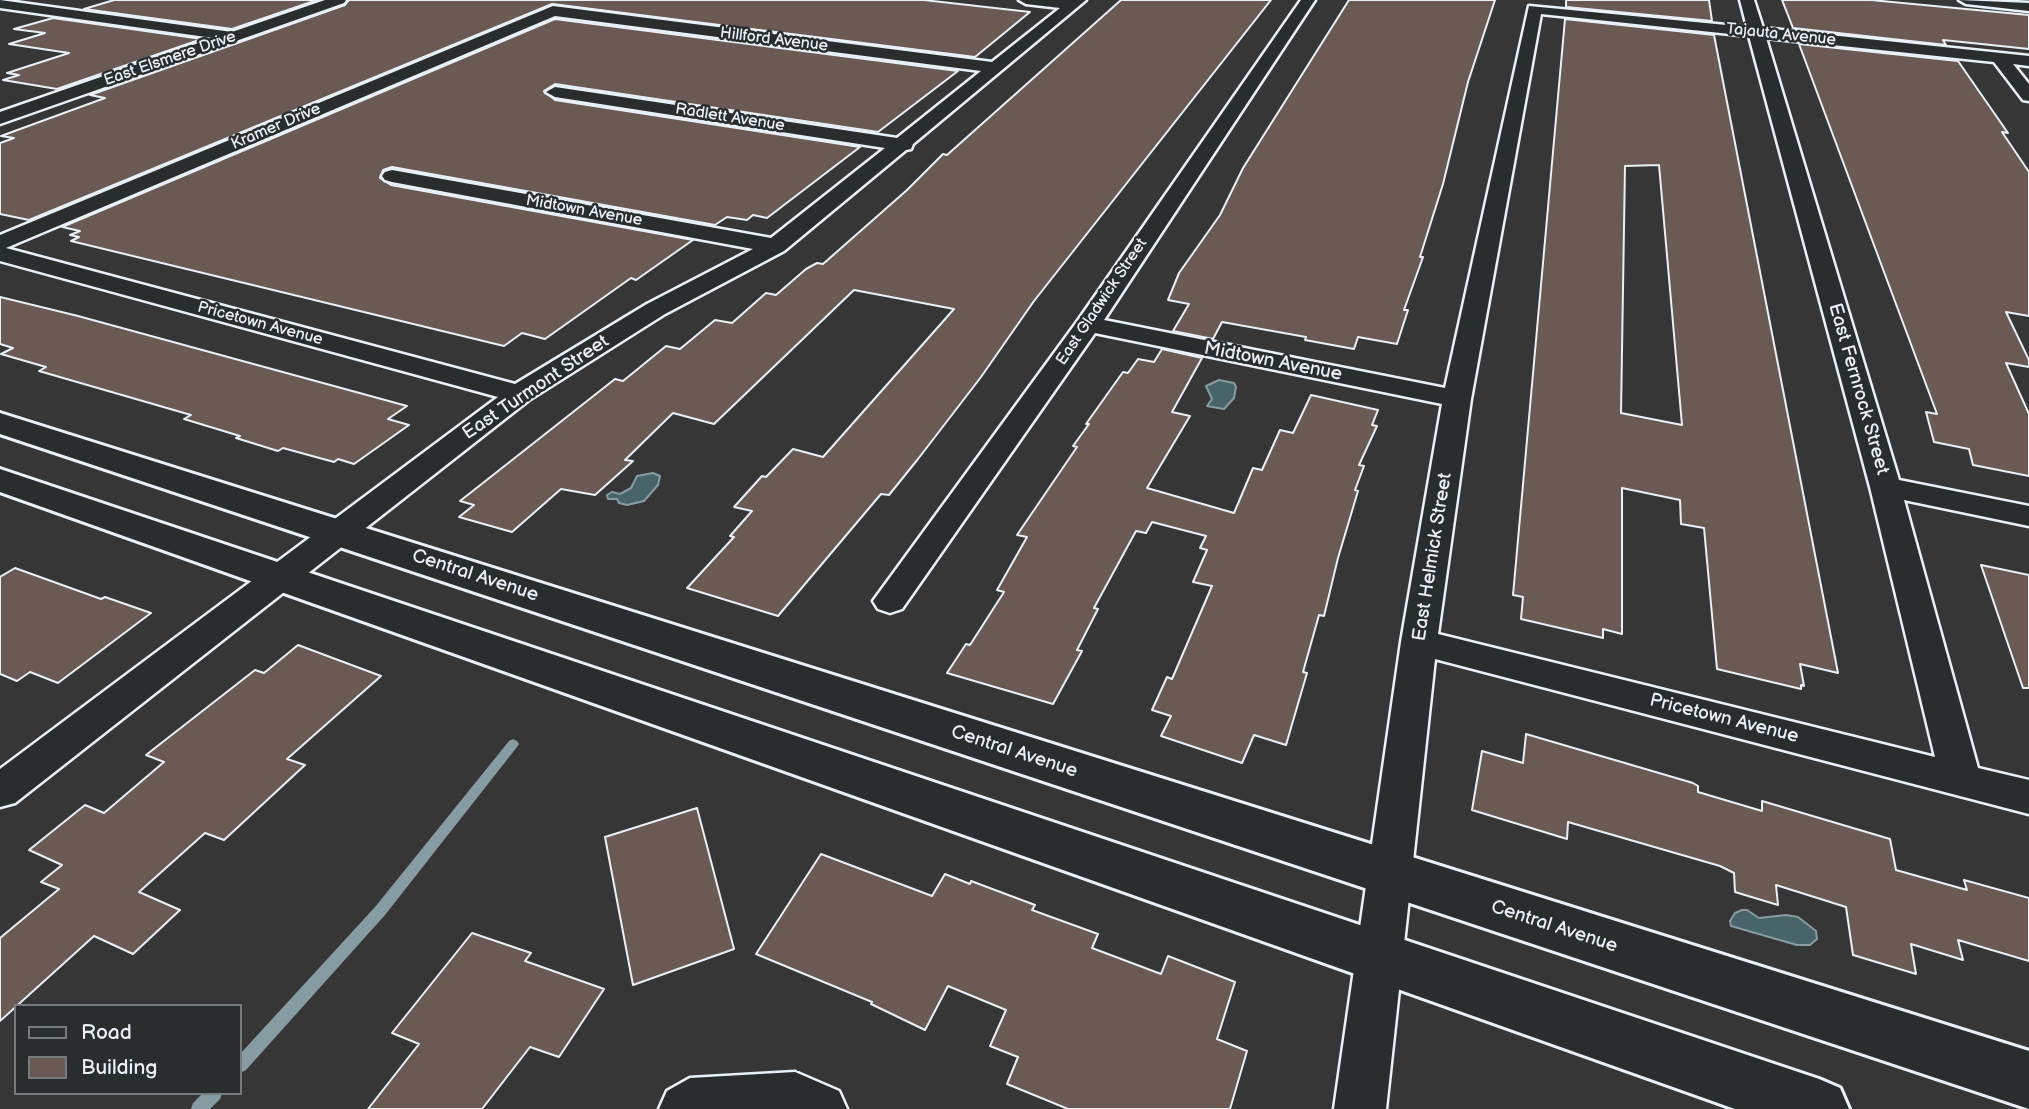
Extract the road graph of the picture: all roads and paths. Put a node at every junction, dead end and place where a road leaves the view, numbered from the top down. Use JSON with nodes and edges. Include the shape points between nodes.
{"nodes":[{"id":1,"x":339,"y":0,"type":"edge"},
{"id":2,"x":1026,"y":0,"type":"edge"},
{"id":3,"x":1308,"y":0,"type":"edge"},
{"id":4,"x":1747,"y":0,"type":"edge"},
{"id":5,"x":1966,"y":0,"type":"edge"},
{"id":6,"x":1076,"y":3,"type":"edge"},
{"id":7,"x":0,"y":4,"type":"edge"},
{"id":8,"x":2029,"y":7,"type":"edge"},
{"id":9,"x":1534,"y":9,"type":"joint"},
{"id":10,"x":552,"y":11,"type":"joint"},
{"id":11,"x":1757,"y":32,"type":"junction"},
{"id":12,"x":235,"y":37,"type":"junction"},
{"id":13,"x":1999,"y":58,"type":"junction"},
{"id":14,"x":2029,"y":61,"type":"edge"},
{"id":15,"x":996,"y":68,"type":"junction"},
{"id":16,"x":555,"y":92,"type":"dead end"},
{"id":17,"x":2029,"y":96,"type":"edge"},
{"id":18,"x":0,"y":98,"type":"edge"},
{"id":19,"x":38,"y":105,"type":"junction"},
{"id":20,"x":0,"y":118,"type":"edge"},
{"id":21,"x":904,"y":145,"type":"junction"},
{"id":22,"x":392,"y":176,"type":"dead end"},
{"id":23,"x":0,"y":243,"type":"edge"},
{"id":24,"x":776,"y":246,"type":"junction"},
{"id":25,"x":0,"y":254,"type":"edge"},
{"id":26,"x":1088,"y":324,"type":"junction"},
{"id":27,"x":519,"y":394,"type":"junction"},
{"id":28,"x":1457,"y":399,"type":"junction"},
{"id":29,"x":0,"y":423,"type":"edge"},
{"id":30,"x":0,"y":480,"type":"edge"},
{"id":31,"x":1885,"y":487,"type":"junction"},
{"id":32,"x":2029,"y":516,"type":"edge"},
{"id":33,"x":338,"y":531,"type":"junction"},
{"id":34,"x":277,"y":578,"type":"junction"},
{"id":35,"x":890,"y":601,"type":"dead end"},
{"id":36,"x":1419,"y":642,"type":"junction"},
{"id":37,"x":1961,"y":779,"type":"junction"},
{"id":38,"x":0,"y":790,"type":"edge"},
{"id":39,"x":2029,"y":797,"type":"edge"},
{"id":40,"x":1390,"y":875,"type":"junction"},
{"id":41,"x":1381,"y":956,"type":"junction"},
{"id":42,"x":2029,"y":1080,"type":"edge"},
{"id":43,"x":808,"y":1103,"type":"edge"},
{"id":44,"x":685,"y":1109,"type":"edge"},
{"id":45,"x":1360,"y":1109,"type":"edge"},
{"id":46,"x":1819,"y":1109,"type":"edge"}],
"edges":[{"from":1,"to":12,"type":"street","name":"East Elsmere Drive"},
{"from":2,"to":6,"type":"street"},
{"from":3,"to":26,"type":"street","name":"East Gladwick Street"},
{"from":4,"to":11,"type":"street","name":"East Fernrock Street"},
{"from":5,"to":8,"type":"street"},
{"from":6,"to":15,"type":"street","name":"East Turmont Street"},
{"from":7,"to":12,"type":"street"},
{"from":9,"to":11,"type":"street","name":"Tajauta Avenue"},
{"from":9,"to":28,"type":"street","name":"East Helmick Street"},
{"from":10,"to":15,"type":"street","name":"Hillford Avenue"},
{"from":10,"to":23,"type":"street","name":"Kramer Drive"},
{"from":11,"to":13,"type":"street","name":"Tajauta Avenue"},
{"from":11,"to":31,"type":"street","name":"East Fernrock Street"},
{"from":12,"to":19,"type":"street","name":"East Elsmere Drive"},
{"from":13,"to":14,"type":"street","name":"Tajauta Avenue"},
{"from":13,"to":17,"type":"street"},
{"from":15,"to":21,"type":"street","name":"East Turmont Street"},
{"from":16,"to":21,"type":"street","name":"Radlett Avenue"},
{"from":18,"to":19,"type":"street"},
{"from":19,"to":20,"type":"street","name":"East Elsmere Drive"},
{"from":21,"to":24,"type":"street","name":"East Turmont Street"},
{"from":22,"to":24,"type":"street","name":"Midtown Avenue"},
{"from":24,"to":27,"type":"street","name":"East Turmont Street","via":[[656,309]]},
{"from":25,"to":27,"type":"street","name":"Pricetown Avenue"},
{"from":26,"to":28,"type":"street","name":"Midtown Avenue"},
{"from":26,"to":35,"type":"street","name":"East Gladwick Street"},
{"from":27,"to":33,"type":"street","name":"East Turmont Street"},
{"from":28,"to":36,"type":"street","name":"East Helmick Street"},
{"from":29,"to":33,"type":"main road","name":"Central Avenue"},
{"from":30,"to":34,"type":"main road"},
{"from":31,"to":32,"type":"street"},
{"from":31,"to":37,"type":"street","name":"East Fernrock Street"},
{"from":33,"to":34,"type":"street","name":"East Turmont Street"},
{"from":33,"to":40,"type":"main road","name":"Central Avenue"},
{"from":34,"to":38,"type":"street","name":"East Turmont Street"},
{"from":34,"to":41,"type":"main road"},
{"from":36,"to":37,"type":"street","name":"Pricetown Avenue"},
{"from":36,"to":40,"type":"street","name":"East Helmick Street"},
{"from":37,"to":39,"type":"street","name":"Pricetown Avenue"},
{"from":40,"to":41,"type":"street","name":"East Helmick Street"},
{"from":40,"to":42,"type":"main road","name":"Central Avenue"},
{"from":41,"to":45,"type":"street","name":"East Helmick Street"},
{"from":41,"to":46,"type":"main road"},
{"from":43,"to":44,"type":"street","via":[[690,1104]]}]}
